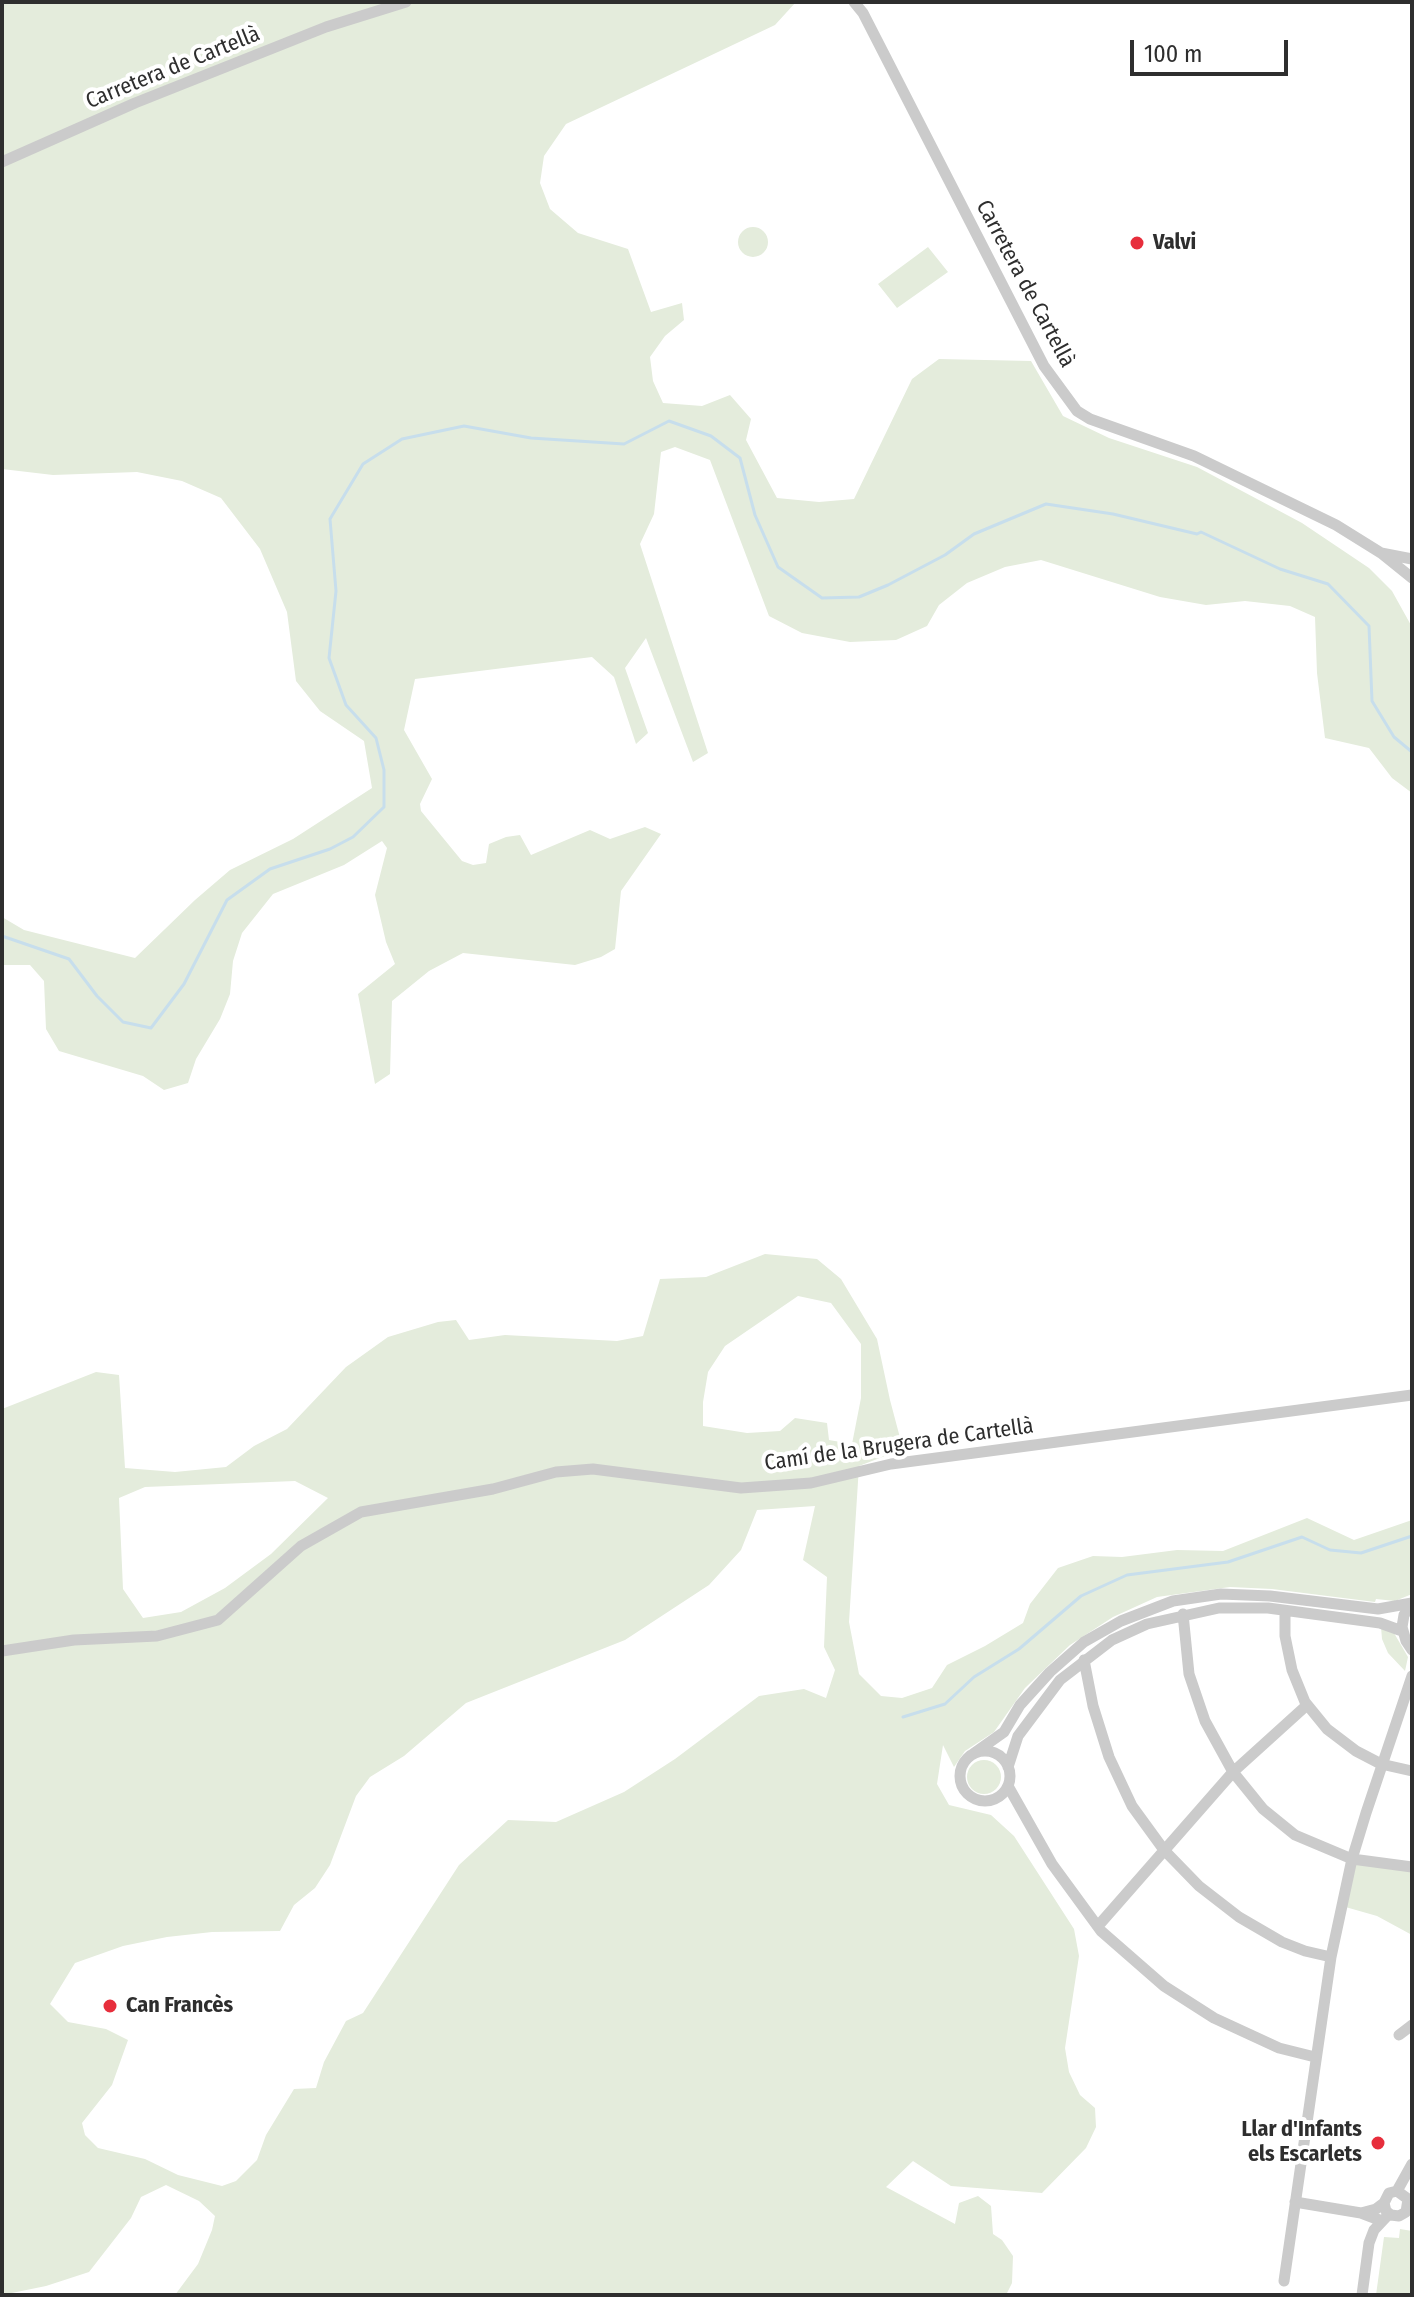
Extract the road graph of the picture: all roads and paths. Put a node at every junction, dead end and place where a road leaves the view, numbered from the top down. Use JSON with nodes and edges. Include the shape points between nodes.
{"nodes":[{"id":1,"x":406,"y":2,"type":"edge"},
{"id":2,"x":854,"y":2,"type":"edge"},
{"id":3,"x":2,"y":162,"type":"edge"},
{"id":4,"x":1381,"y":553,"type":"junction"},
{"id":5,"x":1412,"y":559,"type":"edge"},
{"id":6,"x":1412,"y":578,"type":"edge"},
{"id":7,"x":1412,"y":1395,"type":"edge"},
{"id":8,"x":1412,"y":1604,"type":"edge"},
{"id":9,"x":1378,"y":1609,"type":"junction"},
{"id":10,"x":1285,"y":1611,"type":"junction"},
{"id":11,"x":1183,"y":1614,"type":"junction"},
{"id":12,"x":1402,"y":1627,"type":"junction"},
{"id":13,"x":1410,"y":1648,"type":"edge"},
{"id":14,"x":2,"y":1651,"type":"edge"},
{"id":15,"x":1084,"y":1660,"type":"junction"},
{"id":16,"x":1412,"y":1677,"type":"edge"},
{"id":17,"x":1307,"y":1705,"type":"junction"},
{"id":18,"x":1004,"y":1732,"type":"junction"},
{"id":19,"x":973,"y":1754,"type":"junction"},
{"id":20,"x":1381,"y":1764,"type":"junction"},
{"id":21,"x":1007,"y":1765,"type":"junction"},
{"id":22,"x":1412,"y":1771,"type":"edge"},
{"id":23,"x":1233,"y":1772,"type":"junction"},
{"id":24,"x":1008,"y":1786,"type":"junction"},
{"id":25,"x":1164,"y":1850,"type":"junction"},
{"id":26,"x":1352,"y":1859,"type":"junction"},
{"id":27,"x":1412,"y":1867,"type":"edge"},
{"id":28,"x":1098,"y":1926,"type":"junction"},
{"id":29,"x":1331,"y":1957,"type":"junction"},
{"id":30,"x":1412,"y":2025,"type":"edge"},
{"id":31,"x":1399,"y":2035,"type":"dead end"},
{"id":32,"x":1315,"y":2057,"type":"junction"},
{"id":33,"x":1412,"y":2164,"type":"edge"},
{"id":34,"x":1397,"y":2191,"type":"junction"},
{"id":35,"x":1295,"y":2202,"type":"junction"},
{"id":36,"x":1361,"y":2213,"type":"junction"},
{"id":37,"x":1385,"y":2213,"type":"junction"},
{"id":38,"x":1409,"y":2213,"type":"edge"},
{"id":39,"x":1284,"y":2281,"type":"dead end"},
{"id":40,"x":1362,"y":2295,"type":"edge"}],
"edges":[{"from":1,"to":3,"type":"street","name":"Carretera de Cartellà","via":[[326,27]]},
{"from":2,"to":4,"type":"street","name":"Carretera de Cartellà","via":[[1044,366],[1077,411],[1194,456],[1336,525]]},
{"from":4,"to":5,"type":"street","name":"Carretera de Cartellà"},
{"from":4,"to":6,"type":"street","name":"Carretera de Cartellà"},
{"from":7,"to":14,"type":"street","name":"Camí de la Brugera de Cartellà","via":[[891,1464],[811,1483],[741,1488],[593,1469],[556,1472],[361,1512],[301,1546],[218,1620],[157,1636],[74,1640]]},
{"from":8,"to":9,"type":"street"},
{"from":8,"to":12,"type":"street"},
{"from":9,"to":12,"type":"street"},
{"from":9,"to":18,"type":"street","via":[[1221,1594],[1173,1601],[1084,1642],[1020,1705]]},
{"from":10,"to":11,"type":"street","via":[[1219,1608]]},
{"from":10,"to":12,"type":"street"},
{"from":10,"to":17,"type":"street","via":[[1292,1670]]},
{"from":11,"to":15,"type":"street","via":[[1147,1624]]},
{"from":11,"to":23,"type":"street","via":[[1189,1674],[1205,1721]]},
{"from":12,"to":13,"type":"street"},
{"from":13,"to":16,"type":"street"},
{"from":15,"to":21,"type":"street","via":[[1036,1709]]},
{"from":15,"to":25,"type":"street","via":[[1109,1757],[1132,1806]]},
{"from":16,"to":20,"type":"street"},
{"from":17,"to":20,"type":"street","via":[[1327,1729]]},
{"from":17,"to":23,"type":"street"},
{"from":18,"to":19,"type":"street"},
{"from":18,"to":21,"type":"street"},
{"from":19,"to":21,"type":"street","via":[[997,1754]]},
{"from":19,"to":24,"type":"street","via":[[959,1774],[966,1793],[985,1801]]},
{"from":20,"to":22,"type":"street"},
{"from":20,"to":26,"type":"street"},
{"from":21,"to":24,"type":"street"},
{"from":23,"to":25,"type":"street"},
{"from":23,"to":26,"type":"street","via":[[1263,1809],[1295,1835]]},
{"from":24,"to":28,"type":"street","via":[[1052,1864]]},
{"from":25,"to":28,"type":"street"},
{"from":25,"to":29,"type":"street","via":[[1239,1917],[1282,1942]]},
{"from":26,"to":27,"type":"street"},
{"from":26,"to":29,"type":"street"},
{"from":28,"to":32,"type":"street","via":[[1164,1986],[1214,2018],[1279,2048]]},
{"from":29,"to":32,"type":"street"},
{"from":30,"to":31,"type":"street"},
{"from":32,"to":35,"type":"street"},
{"from":33,"to":34,"type":"street"},
{"from":34,"to":37,"type":"street","via":[[1389,2193]]},
{"from":34,"to":38,"type":"street","via":[[1408,2199]]},
{"from":35,"to":36,"type":"street"},
{"from":35,"to":39,"type":"street"},
{"from":36,"to":37,"type":"street"},
{"from":36,"to":37,"type":"street"},
{"from":37,"to":38,"type":"street"},
{"from":37,"to":40,"type":"street","via":[[1369,2243]]}]}
